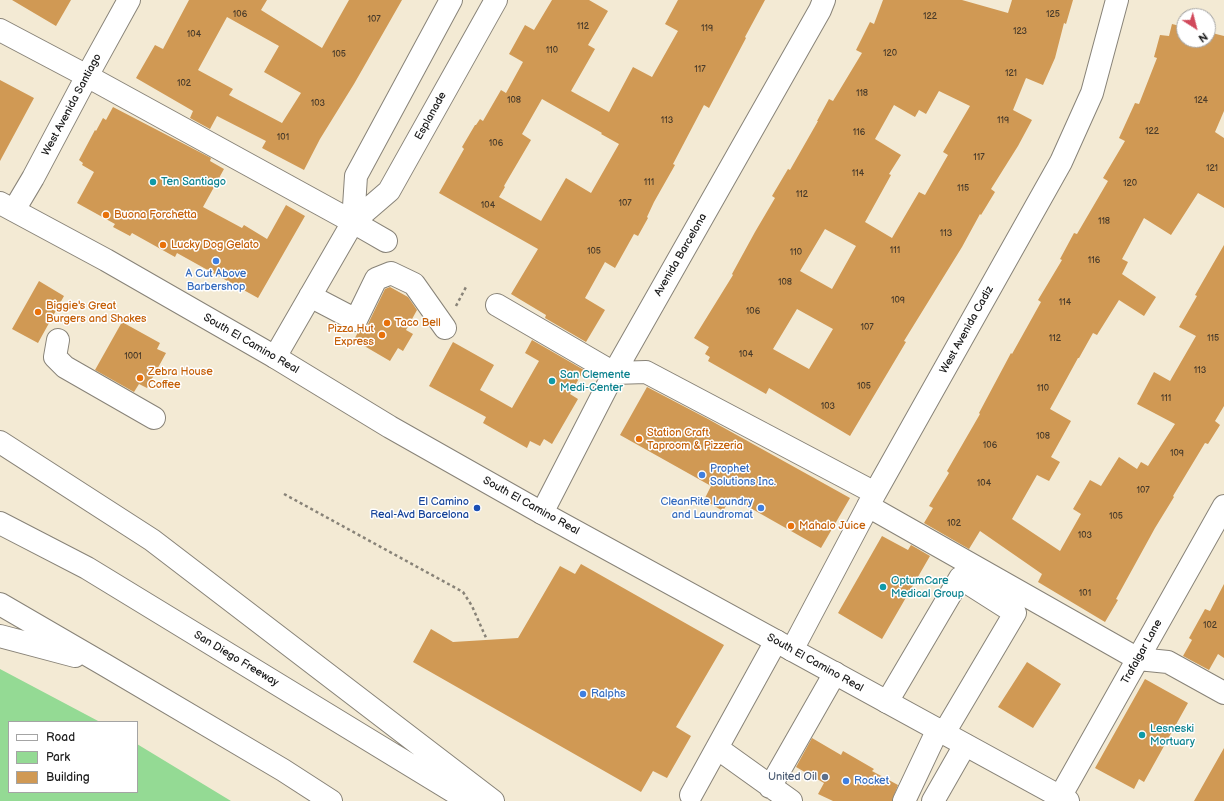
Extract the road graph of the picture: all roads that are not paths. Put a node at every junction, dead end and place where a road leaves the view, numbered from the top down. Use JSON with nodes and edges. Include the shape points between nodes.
{"nodes":[{"id":1,"x":129,"y":0,"type":"edge"},
{"id":2,"x":451,"y":0,"type":"edge"},
{"id":3,"x":496,"y":0,"type":"edge"},
{"id":4,"x":824,"y":0,"type":"edge"},
{"id":5,"x":1117,"y":0,"type":"edge"},
{"id":6,"x":0,"y":30,"type":"edge"},
{"id":7,"x":87,"y":76,"type":"junction"},
{"id":8,"x":7,"y":207,"type":"edge"},
{"id":9,"x":353,"y":222,"type":"junction"},
{"id":10,"x":386,"y":241,"type":"dead end"},
{"id":11,"x":310,"y":296,"type":"junction"},
{"id":12,"x":497,"y":304,"type":"dead end"},
{"id":13,"x":445,"y":328,"type":"dead end"},
{"id":14,"x":58,"y":340,"type":"dead end"},
{"id":15,"x":275,"y":357,"type":"junction"},
{"id":16,"x":614,"y":373,"type":"junction"},
{"id":17,"x":154,"y":418,"type":"dead end"},
{"id":18,"x":0,"y":442,"type":"edge"},
{"id":19,"x":872,"y":500,"type":"junction"},
{"id":20,"x":1224,"y":506,"type":"edge"},
{"id":21,"x":542,"y":513,"type":"junction"},
{"id":22,"x":0,"y":523,"type":"edge"},
{"id":23,"x":0,"y":604,"type":"edge"},
{"id":24,"x":0,"y":636,"type":"edge"},
{"id":25,"x":784,"y":645,"type":"junction"},
{"id":26,"x":1138,"y":659,"type":"junction"},
{"id":27,"x":105,"y":665,"type":"junction"},
{"id":28,"x":835,"y":673,"type":"junction"},
{"id":29,"x":1224,"y":693,"type":"edge"},
{"id":30,"x":887,"y":702,"type":"junction"},
{"id":31,"x":941,"y":731,"type":"junction"},
{"id":32,"x":965,"y":745,"type":"junction"},
{"id":33,"x":717,"y":748,"type":"junction"},
{"id":34,"x":770,"y":787,"type":"junction"},
{"id":35,"x":691,"y":795,"type":"dead end"},
{"id":36,"x":1064,"y":799,"type":"edge"},
{"id":37,"x":331,"y":801,"type":"edge"},
{"id":38,"x":469,"y":801,"type":"edge"},
{"id":39,"x":493,"y":801,"type":"edge"},
{"id":40,"x":791,"y":801,"type":"edge"},
{"id":41,"x":904,"y":801,"type":"edge"},
{"id":42,"x":933,"y":801,"type":"edge"}],
"edges":[{"from":1,"to":7,"type":"main road","name":"West Avenida Santiago"},
{"from":2,"to":9,"type":"main road","name":"Esplanade","via":[[356,176]]},
{"from":3,"to":9,"type":"main road","name":"Esplanade","via":[[389,191]]},
{"from":4,"to":16,"type":"main road","name":"Avenida Barcelona"},
{"from":5,"to":19,"type":"main road","name":"West Avenida Cadiz","via":[[1092,93],[1060,162]]},
{"from":6,"to":7,"type":"main road"},
{"from":7,"to":8,"type":"main road","name":"West Avenida Santiago","via":[[33,178]]},
{"from":7,"to":9,"type":"main road"},
{"from":8,"to":15,"type":"main road","name":"South El Camino Real","via":[[106,260]]},
{"from":9,"to":10,"type":"main road"},
{"from":9,"to":11,"type":"main road","name":"Esplanade"},
{"from":11,"to":13,"type":"main road","via":[[356,320],[376,279],[391,273],[414,284]]},
{"from":11,"to":15,"type":"main road","name":"Esplanade"},
{"from":12,"to":16,"type":"main road"},
{"from":14,"to":17,"type":"main road","via":[[55,357],[65,367]]},
{"from":15,"to":21,"type":"main road","name":"South El Camino Real"},
{"from":16,"to":19,"type":"main road","via":[[646,372]]},
{"from":16,"to":21,"type":"main road","name":"Avenida Barcelona"},
{"from":18,"to":39,"type":"main road","via":[[152,540]]},
{"from":19,"to":25,"type":"main road","name":"West Avenida Cadiz"},
{"from":19,"to":26,"type":"main road"},
{"from":20,"to":26,"type":"main road","name":"Trafalgar Lane"},
{"from":21,"to":25,"type":"main road","name":"South El Camino Real"},
{"from":22,"to":38,"type":"main road","name":"San Diego Freeway","via":[[88,568]]},
{"from":23,"to":27,"type":"main road"},
{"from":24,"to":27,"type":"main road"},
{"from":25,"to":28,"type":"main road","name":"South El Camino Real"},
{"from":25,"to":33,"type":"main road","name":"West Avenida Cadiz"},
{"from":26,"to":29,"type":"main road","via":[[1168,662]]},
{"from":26,"to":36,"type":"main road","name":"Trafalgar Lane"},
{"from":27,"to":37,"type":"main road"},
{"from":28,"to":30,"type":"main road","name":"South El Camino Real"},
{"from":28,"to":34,"type":"main road"},
{"from":30,"to":31,"type":"main road","name":"South El Camino Real"},
{"from":30,"to":31,"type":"main road","via":[[960,578],[1015,613]]},
{"from":31,"to":32,"type":"main road","name":"South El Camino Real"},
{"from":31,"to":41,"type":"main road"},
{"from":32,"to":36,"type":"main road","name":"South El Camino Real"},
{"from":32,"to":42,"type":"main road"},
{"from":33,"to":34,"type":"main road"},
{"from":33,"to":35,"type":"main road","name":"West Avenida Cadiz"},
{"from":34,"to":40,"type":"main road"}]}
